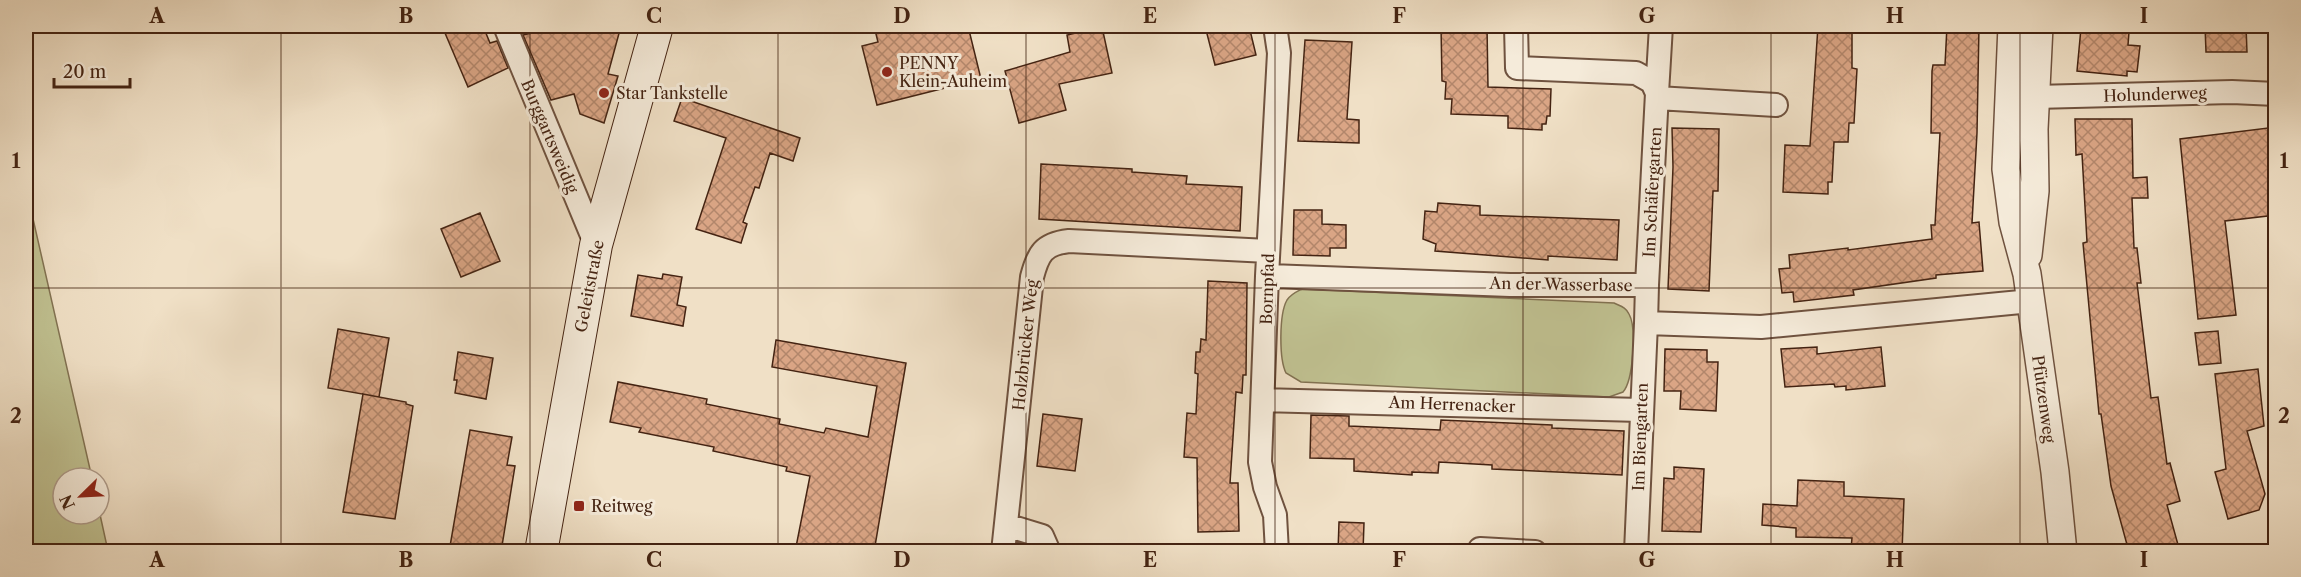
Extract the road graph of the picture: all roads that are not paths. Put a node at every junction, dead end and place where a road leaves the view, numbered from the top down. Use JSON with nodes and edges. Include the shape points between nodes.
{"nodes":[{"id":1,"x":505,"y":26,"type":"edge"},
{"id":2,"x":657,"y":26,"type":"edge"},
{"id":3,"x":1275,"y":26,"type":"edge"},
{"id":4,"x":1516,"y":26,"type":"edge"},
{"id":5,"x":1660,"y":26,"type":"edge"},
{"id":6,"x":2012,"y":26,"type":"edge"},
{"id":7,"x":2039,"y":26,"type":"edge"},
{"id":8,"x":2276,"y":94,"type":"edge"},
{"id":9,"x":1657,"y":95,"type":"junction"},
{"id":10,"x":2009,"y":96,"type":"junction"},
{"id":11,"x":2035,"y":97,"type":"junction"},
{"id":12,"x":1776,"y":105,"type":"dead end"},
{"id":13,"x":596,"y":246,"type":"junction"},
{"id":14,"x":1268,"y":252,"type":"junction"},
{"id":15,"x":2027,"y":274,"type":"junction"},
{"id":16,"x":1267,"y":276,"type":"junction"},
{"id":17,"x":1647,"y":285,"type":"junction"},
{"id":18,"x":2031,"y":301,"type":"junction"},
{"id":19,"x":1646,"y":323,"type":"junction"},
{"id":20,"x":1264,"y":400,"type":"junction"},
{"id":21,"x":1641,"y":410,"type":"junction"},
{"id":22,"x":2061,"y":523,"type":"junction"},
{"id":23,"x":1006,"y":525,"type":"junction"},
{"id":24,"x":1480,"y":549,"type":"dead end"},
{"id":25,"x":541,"y":552,"type":"edge"},
{"id":26,"x":1003,"y":552,"type":"edge"},
{"id":27,"x":1049,"y":552,"type":"edge"},
{"id":28,"x":1277,"y":552,"type":"edge"},
{"id":29,"x":1535,"y":552,"type":"edge"},
{"id":30,"x":1636,"y":552,"type":"edge"},
{"id":31,"x":2063,"y":552,"type":"edge"},
{"id":32,"x":2073,"y":552,"type":"edge"}],
"edges":[{"from":1,"to":13,"type":"street","name":"Burggartsweidig"},
{"from":2,"to":13,"type":"main road","name":"Geleitstraße"},
{"from":3,"to":14,"type":"street","name":"Bornpfad","via":[[1279,53]]},
{"from":4,"to":9,"type":"street","via":[[1517,68],[1636,73],[1652,82]]},
{"from":5,"to":9,"type":"street","name":"Im Schäfergarten"},
{"from":6,"to":10,"type":"street","name":"Pfützenweg"},
{"from":7,"to":11,"type":"street","name":"Pfützenweg"},
{"from":8,"to":11,"type":"street","name":"Holunderweg"},
{"from":9,"to":12,"type":"street"},
{"from":9,"to":17,"type":"street","name":"Im Schäfergarten"},
{"from":10,"to":11,"type":"street"},
{"from":10,"to":15,"type":"street","name":"Pfützenweg","via":[[2006,170],[2013,222]]},
{"from":11,"to":15,"type":"street","name":"Pfützenweg","via":[[2035,191]]},
{"from":13,"to":25,"type":"main road","name":"Geleitstraße"},
{"from":14,"to":16,"type":"street","name":"Bornpfad"},
{"from":14,"to":23,"type":"street","name":"Holzbrücker Weg","via":[[1069,241],[1050,245],[1041,252],[1032,277]]},
{"from":15,"to":18,"type":"street","name":"Pfützenweg"},
{"from":16,"to":17,"type":"street","name":"An der Wasserbase","via":[[1510,285]]},
{"from":16,"to":20,"type":"street","name":"Bornpfad"},
{"from":17,"to":19,"type":"street","name":"An der Wasserbase"},
{"from":18,"to":19,"type":"street","via":[[1761,327]]},
{"from":18,"to":22,"type":"street","name":"Pfützenweg"},
{"from":19,"to":21,"type":"street","name":"Im Biengarten"},
{"from":20,"to":21,"type":"street","name":"Am Herrenacker"},
{"from":20,"to":28,"type":"street","name":"Bornpfad","via":[[1260,462],[1275,515]]},
{"from":21,"to":30,"type":"street","name":"Im Biengarten"},
{"from":22,"to":31,"type":"street","name":"Pfützenweg"},
{"from":22,"to":32,"type":"street","name":"Pfützenweg"},
{"from":23,"to":26,"type":"street","name":"Holzbrücker Weg"},
{"from":23,"to":27,"type":"street","via":[[1042,536]]},
{"from":24,"to":29,"type":"street"}]}
